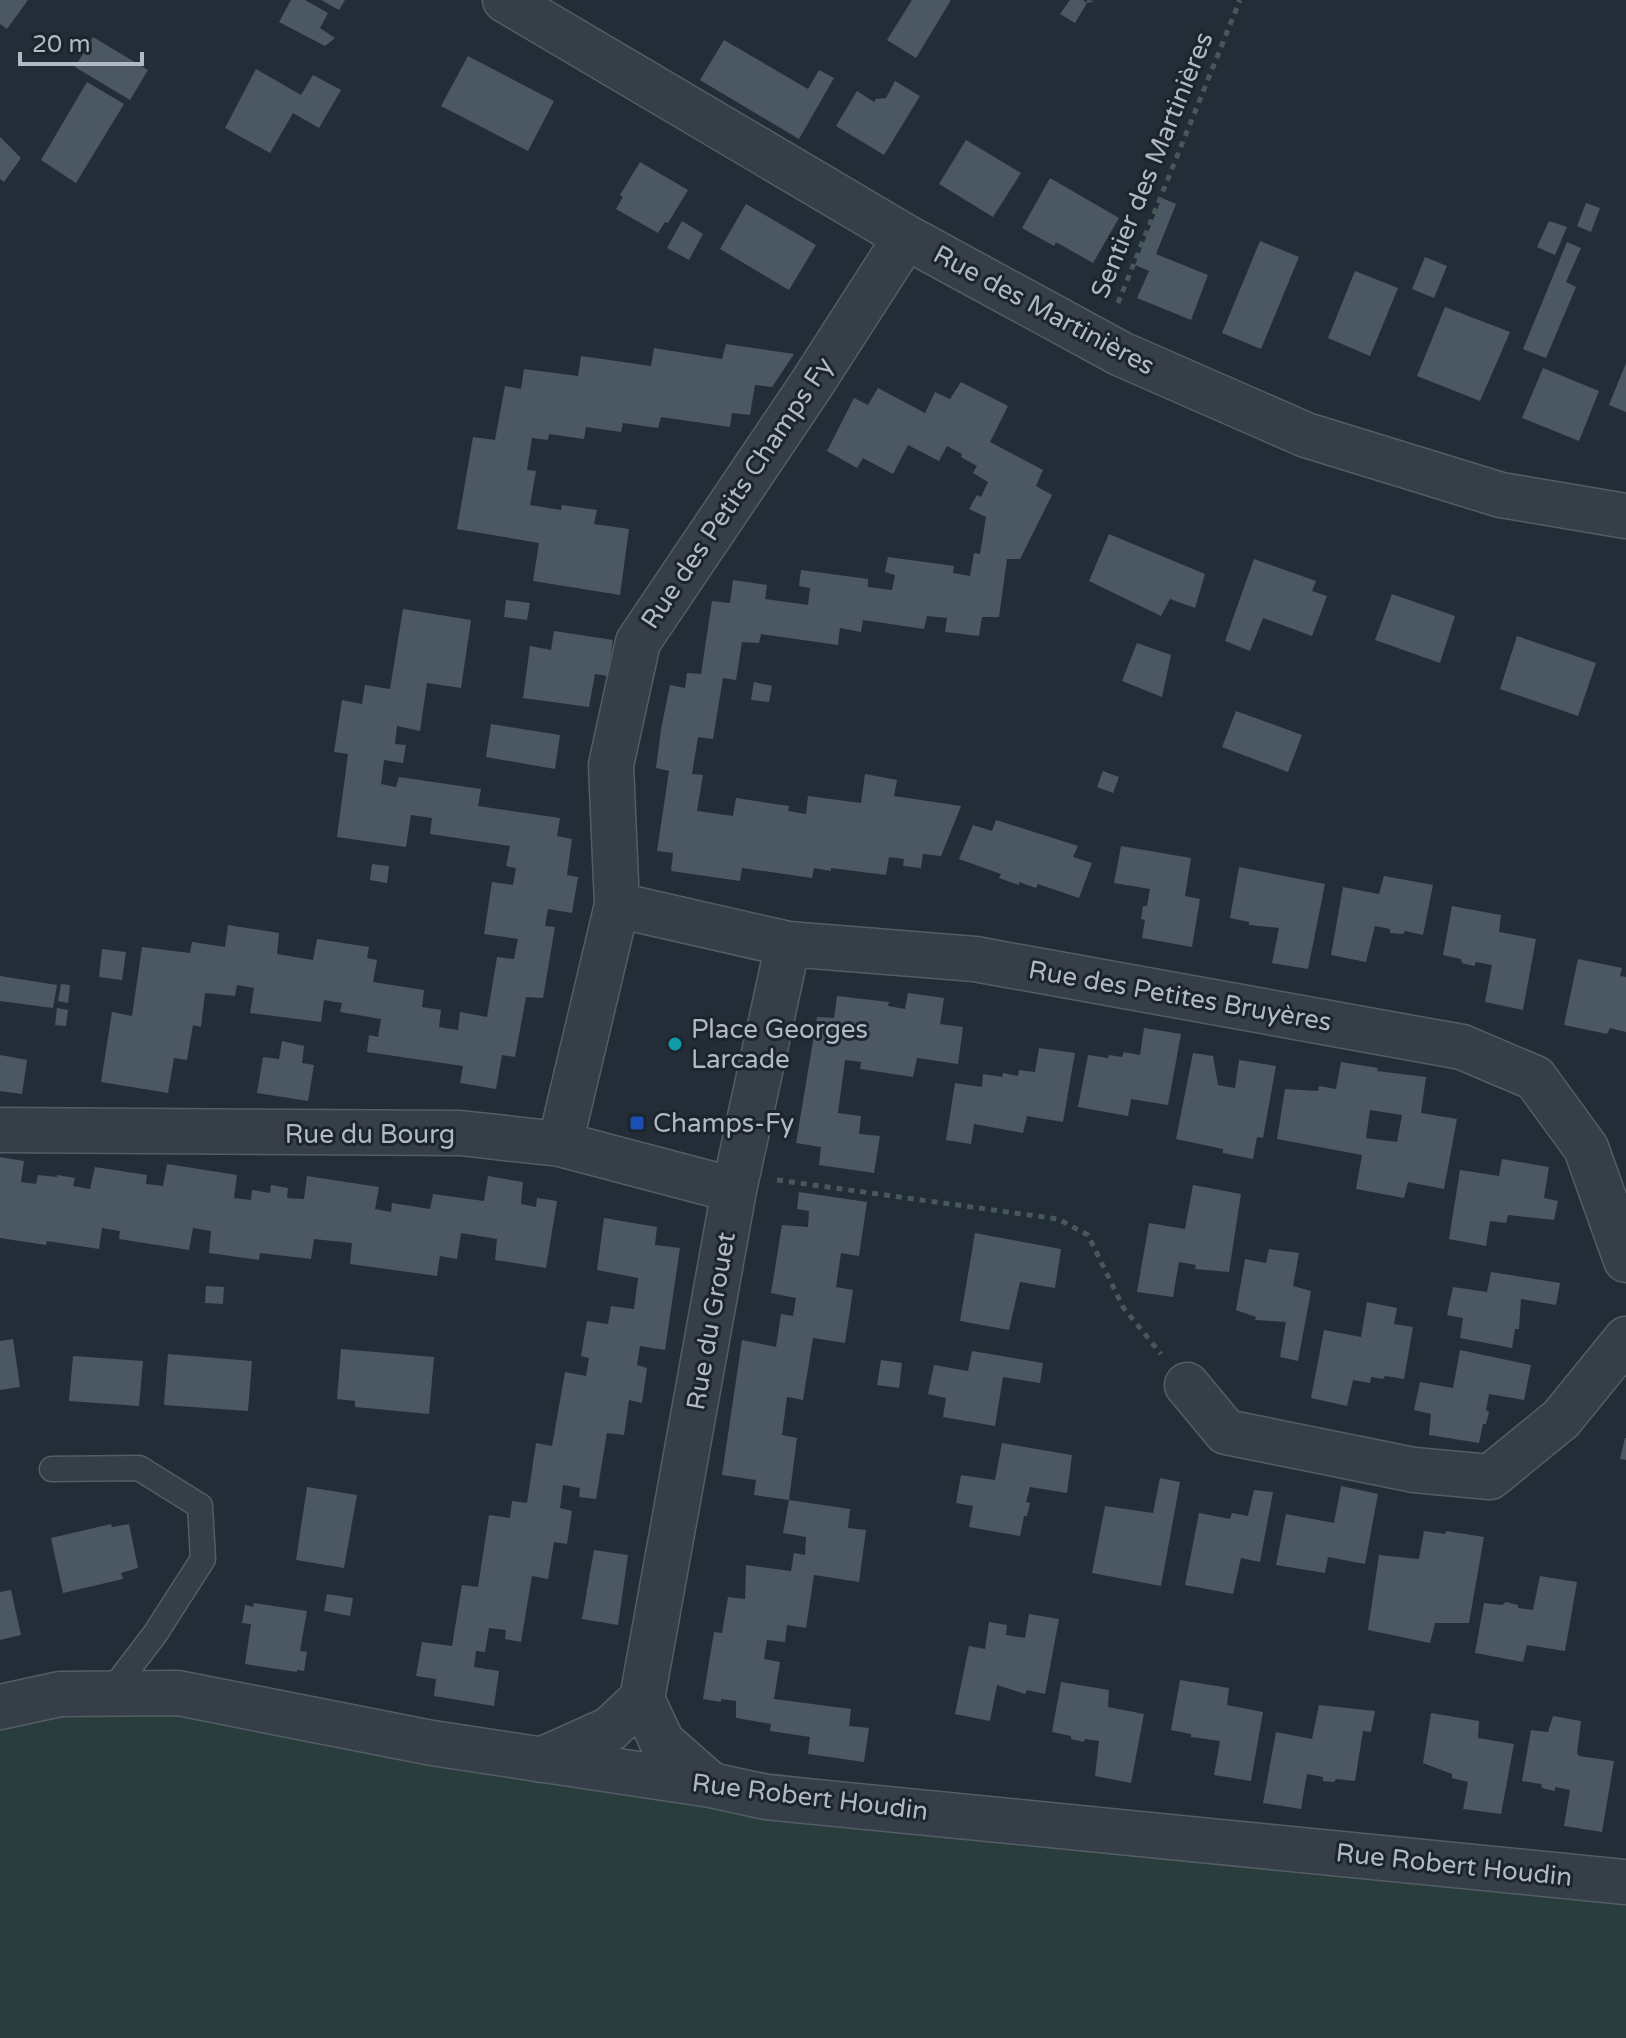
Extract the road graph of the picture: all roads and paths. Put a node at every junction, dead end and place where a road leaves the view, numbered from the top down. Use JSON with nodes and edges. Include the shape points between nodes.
{"nodes":[{"id":1,"x":505,"y":0,"type":"edge"},
{"id":2,"x":1240,"y":0,"type":"edge"},
{"id":3,"x":906,"y":237,"type":"junction"},
{"id":4,"x":1101,"y":344,"type":"junction"},
{"id":5,"x":1626,"y":516,"type":"edge"},
{"id":6,"x":617,"y":905,"type":"junction"},
{"id":7,"x":788,"y":944,"type":"junction"},
{"id":8,"x":0,"y":1130,"type":"edge"},
{"id":9,"x":560,"y":1144,"type":"junction"},
{"id":10,"x":736,"y":1182,"type":"junction"},
{"id":11,"x":1626,"y":1260,"type":"edge"},
{"id":12,"x":1626,"y":1339,"type":"edge"},
{"id":13,"x":1187,"y":1385,"type":"joint"},
{"id":14,"x":52,"y":1469,"type":"dead end"},
{"id":15,"x":110,"y":1693,"type":"junction"},
{"id":16,"x":642,"y":1699,"type":"junction"},
{"id":17,"x":0,"y":1707,"type":"edge"},
{"id":18,"x":541,"y":1760,"type":"junction"},
{"id":19,"x":711,"y":1785,"type":"junction"},
{"id":20,"x":1626,"y":1882,"type":"edge"}],
"edges":[{"from":1,"to":3,"type":"street","name":"Rue des Martinières"},
{"from":2,"to":4,"type":"path","name":"Sentier des Martinières"},
{"from":3,"to":4,"type":"street","name":"Rue des Martinières"},
{"from":3,"to":6,"type":"street","name":"Rue des Petits Champs Fy","via":[[638,642],[611,765]]},
{"from":4,"to":5,"type":"street","name":"Rue des Martinières","via":[[1306,435],[1501,495]]},
{"from":6,"to":7,"type":"street","name":"Rue des Petites Bruyères"},
{"from":6,"to":9,"type":"street","name":"Rue des Petits Champs Fy"},
{"from":7,"to":10,"type":"street","name":"Rue du Grouet"},
{"from":7,"to":11,"type":"street","name":"Rue des Petites Bruyères","via":[[975,959],[1462,1047],[1535,1078],[1586,1148]]},
{"from":8,"to":9,"type":"street","name":"Rue du Bourg","via":[[460,1133]]},
{"from":9,"to":10,"type":"street","name":"Rue du Bourg"},
{"from":10,"to":13,"type":"path","via":[[1058,1219],[1088,1235],[1123,1307]]},
{"from":10,"to":16,"type":"street","name":"Rue du Grouet"},
{"from":12,"to":13,"type":"street","via":[[1561,1419],[1490,1477],[1414,1470],[1226,1432]]},
{"from":14,"to":15,"type":"lane","via":[[139,1468],[200,1506],[203,1559]]},
{"from":15,"to":17,"type":"street","name":"Rue Robert Houdin","via":[[60,1694]]},
{"from":15,"to":18,"type":"street","name":"Rue Robert Houdin","via":[[178,1693]]},
{"from":16,"to":18,"type":"street","via":[[610,1729]]},
{"from":16,"to":19,"type":"street","via":[[662,1742]]},
{"from":18,"to":19,"type":"street","name":"Rue Robert Houdin"},
{"from":19,"to":20,"type":"street","name":"Rue Robert Houdin","via":[[766,1797]]}]}
